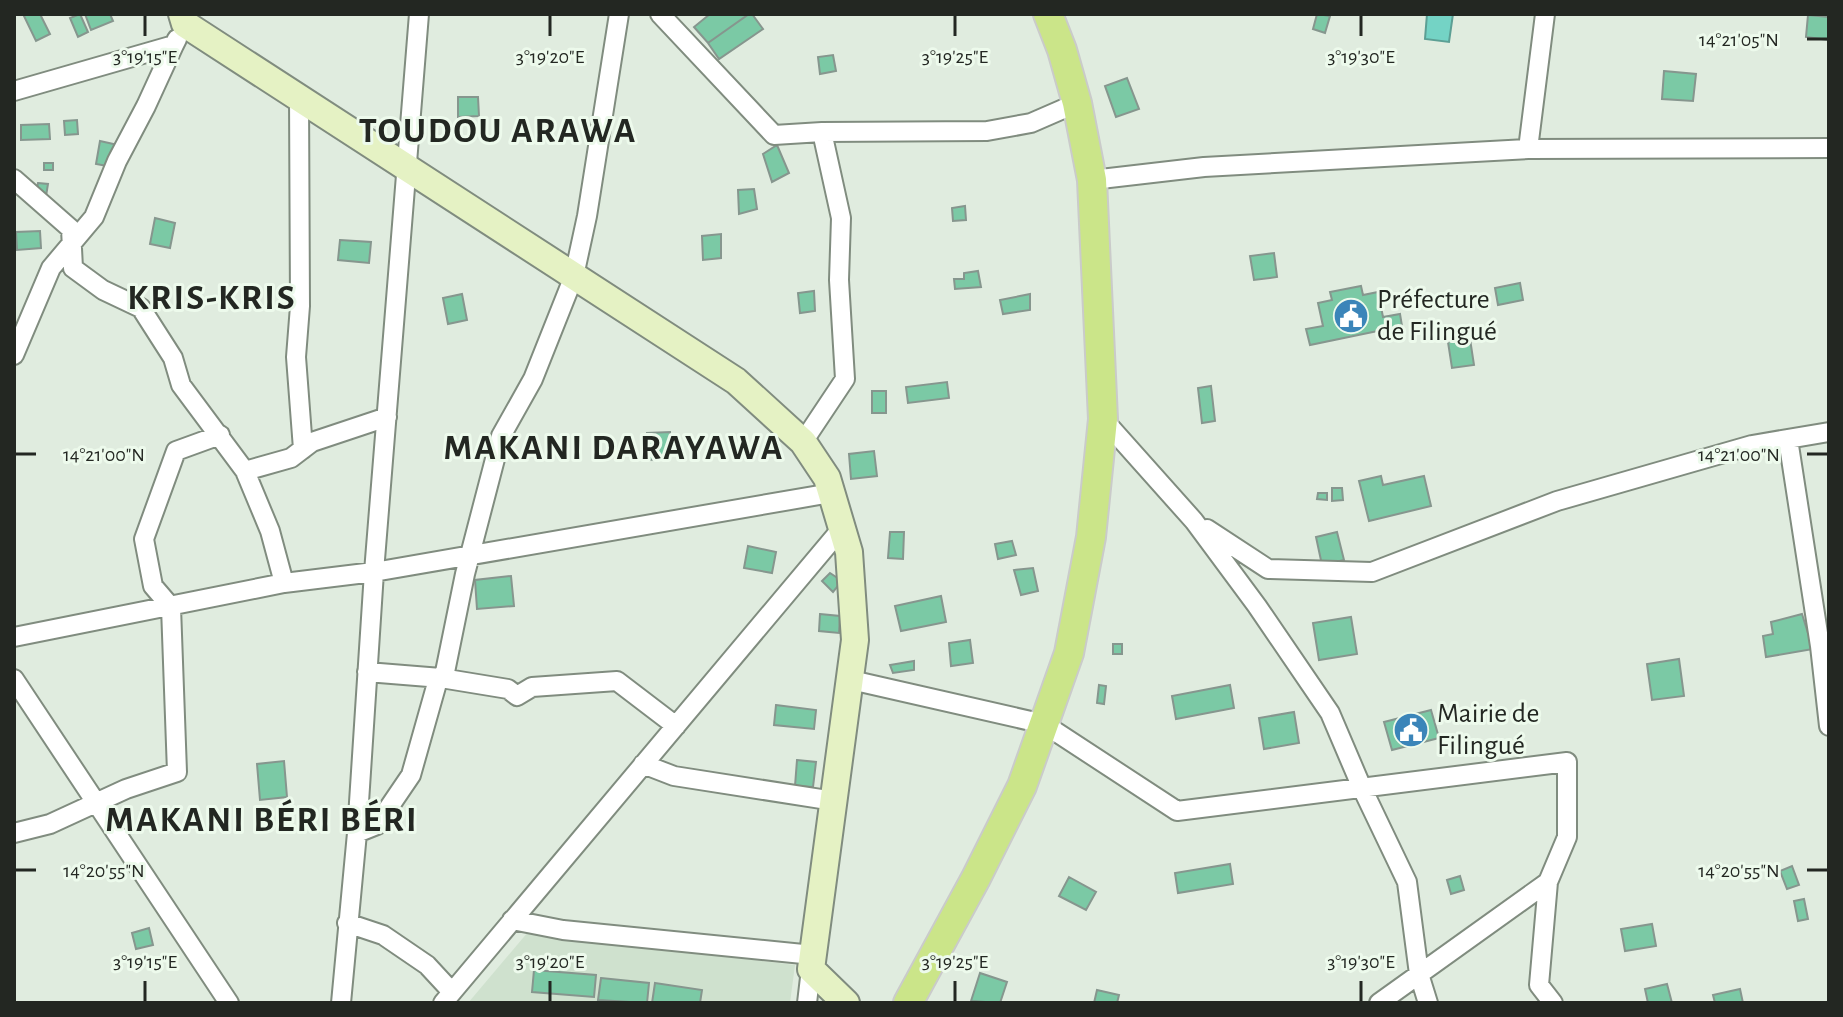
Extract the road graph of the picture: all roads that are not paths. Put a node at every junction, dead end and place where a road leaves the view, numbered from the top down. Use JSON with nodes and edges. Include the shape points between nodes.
{"nodes":[{"id":1,"x":419,"y":14,"type":"edge"},
{"id":2,"x":619,"y":14,"type":"edge"},
{"id":3,"x":660,"y":14,"type":"edge"},
{"id":4,"x":1048,"y":14,"type":"edge"},
{"id":5,"x":1545,"y":14,"type":"edge"},
{"id":6,"x":183,"y":24,"type":"edge"},
{"id":7,"x":14,"y":95,"type":"edge"},
{"id":8,"x":299,"y":96,"type":"junction"},
{"id":9,"x":1077,"y":103,"type":"junction"},
{"id":10,"x":822,"y":132,"type":"junction"},
{"id":11,"x":1829,"y":148,"type":"edge"},
{"id":12,"x":1528,"y":149,"type":"junction"},
{"id":13,"x":407,"y":166,"type":"junction"},
{"id":14,"x":14,"y":179,"type":"edge"},
{"id":15,"x":1092,"y":180,"type":"junction"},
{"id":16,"x":72,"y":244,"type":"junction"},
{"id":17,"x":574,"y":276,"type":"junction"},
{"id":18,"x":14,"y":355,"type":"edge"},
{"id":19,"x":387,"y":417,"type":"junction"},
{"id":20,"x":1103,"y":419,"type":"junction"},
{"id":21,"x":1829,"y":432,"type":"edge"},
{"id":22,"x":220,"y":435,"type":"junction"},
{"id":23,"x":1788,"y":439,"type":"junction"},
{"id":24,"x":803,"y":442,"type":"junction"},
{"id":25,"x":303,"y":449,"type":"junction"},
{"id":26,"x":245,"y":471,"type":"junction"},
{"id":27,"x":831,"y":493,"type":"junction"},
{"id":28,"x":1194,"y":521,"type":"junction"},
{"id":29,"x":842,"y":528,"type":"junction"},
{"id":30,"x":472,"y":553,"type":"junction"},
{"id":31,"x":374,"y":572,"type":"junction"},
{"id":32,"x":284,"y":583,"type":"junction"},
{"id":33,"x":171,"y":607,"type":"junction"},
{"id":34,"x":14,"y":637,"type":"edge"},
{"id":35,"x":367,"y":672,"type":"junction"},
{"id":36,"x":441,"y":678,"type":"junction"},
{"id":37,"x":14,"y":679,"type":"edge"},
{"id":38,"x":851,"y":680,"type":"junction"},
{"id":39,"x":1044,"y":724,"type":"junction"},
{"id":40,"x":676,"y":726,"type":"junction"},
{"id":41,"x":1829,"y":726,"type":"edge"},
{"id":42,"x":643,"y":764,"type":"junction"},
{"id":43,"x":1362,"y":788,"type":"junction"},
{"id":44,"x":834,"y":801,"type":"junction"},
{"id":45,"x":97,"y":803,"type":"junction"},
{"id":46,"x":14,"y":833,"type":"edge"},
{"id":47,"x":357,"y":833,"type":"junction"},
{"id":48,"x":1548,"y":882,"type":"junction"},
{"id":49,"x":512,"y":920,"type":"junction"},
{"id":50,"x":347,"y":923,"type":"junction"},
{"id":51,"x":812,"y":962,"type":"junction"},
{"id":52,"x":1419,"y":974,"type":"junction"},
{"id":53,"x":447,"y":997,"type":"edge"},
{"id":54,"x":229,"y":1003,"type":"edge"},
{"id":55,"x":341,"y":1003,"type":"edge"},
{"id":56,"x":807,"y":1003,"type":"edge"},
{"id":57,"x":846,"y":1003,"type":"edge"},
{"id":58,"x":908,"y":1003,"type":"edge"},
{"id":59,"x":1379,"y":1003,"type":"edge"},
{"id":60,"x":1428,"y":1003,"type":"edge"},
{"id":61,"x":1553,"y":1003,"type":"edge"}],
"edges":[{"from":1,"to":13,"type":"street"},
{"from":2,"to":17,"type":"street"},
{"from":3,"to":10,"type":"street","via":[[774,135]]},
{"from":4,"to":9,"type":"main road"},
{"from":5,"to":12,"type":"street"},
{"from":6,"to":7,"type":"street"},
{"from":6,"to":8,"type":"street"},
{"from":6,"to":16,"type":"street","via":[[94,217]]},
{"from":8,"to":13,"type":"street"},
{"from":8,"to":25,"type":"street","via":[[296,357]]},
{"from":9,"to":10,"type":"street","via":[[1031,123],[987,131]]},
{"from":9,"to":15,"type":"main road"},
{"from":10,"to":24,"type":"street","via":[[841,218],[845,379]]},
{"from":11,"to":12,"type":"street"},
{"from":12,"to":15,"type":"street","via":[[1204,167]]},
{"from":13,"to":17,"type":"street"},
{"from":13,"to":19,"type":"street"},
{"from":14,"to":16,"type":"street","via":[[71,229]]},
{"from":15,"to":20,"type":"main road"},
{"from":16,"to":18,"type":"street","via":[[51,268]]},
{"from":16,"to":22,"type":"street","via":[[73,268],[141,308],[173,358],[181,385]]},
{"from":17,"to":24,"type":"street","via":[[736,381]]},
{"from":17,"to":30,"type":"street","via":[[533,379],[501,436]]},
{"from":19,"to":25,"type":"street"},
{"from":19,"to":31,"type":"street"},
{"from":20,"to":28,"type":"street"},
{"from":20,"to":39,"type":"main road","via":[[1091,537],[1069,653]]},
{"from":21,"to":23,"type":"street"},
{"from":22,"to":26,"type":"street"},
{"from":22,"to":33,"type":"street","via":[[176,451],[144,539],[153,586]]},
{"from":23,"to":28,"type":"street","via":[[1557,501],[1372,572],[1268,569]]},
{"from":23,"to":41,"type":"street"},
{"from":24,"to":27,"type":"street"},
{"from":25,"to":26,"type":"street","via":[[291,458]]},
{"from":26,"to":32,"type":"street"},
{"from":27,"to":29,"type":"street"},
{"from":27,"to":30,"type":"street"},
{"from":28,"to":43,"type":"street","via":[[1330,713]]},
{"from":29,"to":38,"type":"street","via":[[849,552],[855,640]]},
{"from":29,"to":40,"type":"street"},
{"from":30,"to":31,"type":"street"},
{"from":30,"to":36,"type":"street"},
{"from":31,"to":32,"type":"street"},
{"from":31,"to":35,"type":"street"},
{"from":32,"to":33,"type":"street"},
{"from":33,"to":34,"type":"street"},
{"from":33,"to":45,"type":"street","via":[[177,772]]},
{"from":35,"to":36,"type":"street"},
{"from":35,"to":47,"type":"street"},
{"from":36,"to":40,"type":"street","via":[[508,689],[517,696],[532,687],[617,681]]},
{"from":36,"to":47,"type":"street","via":[[411,775],[377,825]]},
{"from":37,"to":45,"type":"street"},
{"from":38,"to":39,"type":"street"},
{"from":38,"to":44,"type":"street"},
{"from":39,"to":43,"type":"street","via":[[1177,811]]},
{"from":39,"to":58,"type":"main road","via":[[1022,786]]},
{"from":40,"to":42,"type":"street"},
{"from":42,"to":44,"type":"street","via":[[674,776]]},
{"from":42,"to":49,"type":"street"},
{"from":43,"to":48,"type":"street","via":[[1567,762],[1567,837]]},
{"from":43,"to":52,"type":"street","via":[[1407,882]]},
{"from":44,"to":51,"type":"street"},
{"from":45,"to":46,"type":"street"},
{"from":45,"to":54,"type":"street"},
{"from":47,"to":50,"type":"street"},
{"from":48,"to":52,"type":"street"},
{"from":48,"to":61,"type":"street","via":[[1539,985]]},
{"from":49,"to":51,"type":"street"},
{"from":49,"to":53,"type":"street"},
{"from":50,"to":53,"type":"street","via":[[383,935],[427,965]]},
{"from":50,"to":55,"type":"street"},
{"from":51,"to":56,"type":"street"},
{"from":51,"to":57,"type":"street"},
{"from":52,"to":59,"type":"street"},
{"from":52,"to":60,"type":"street"}]}
